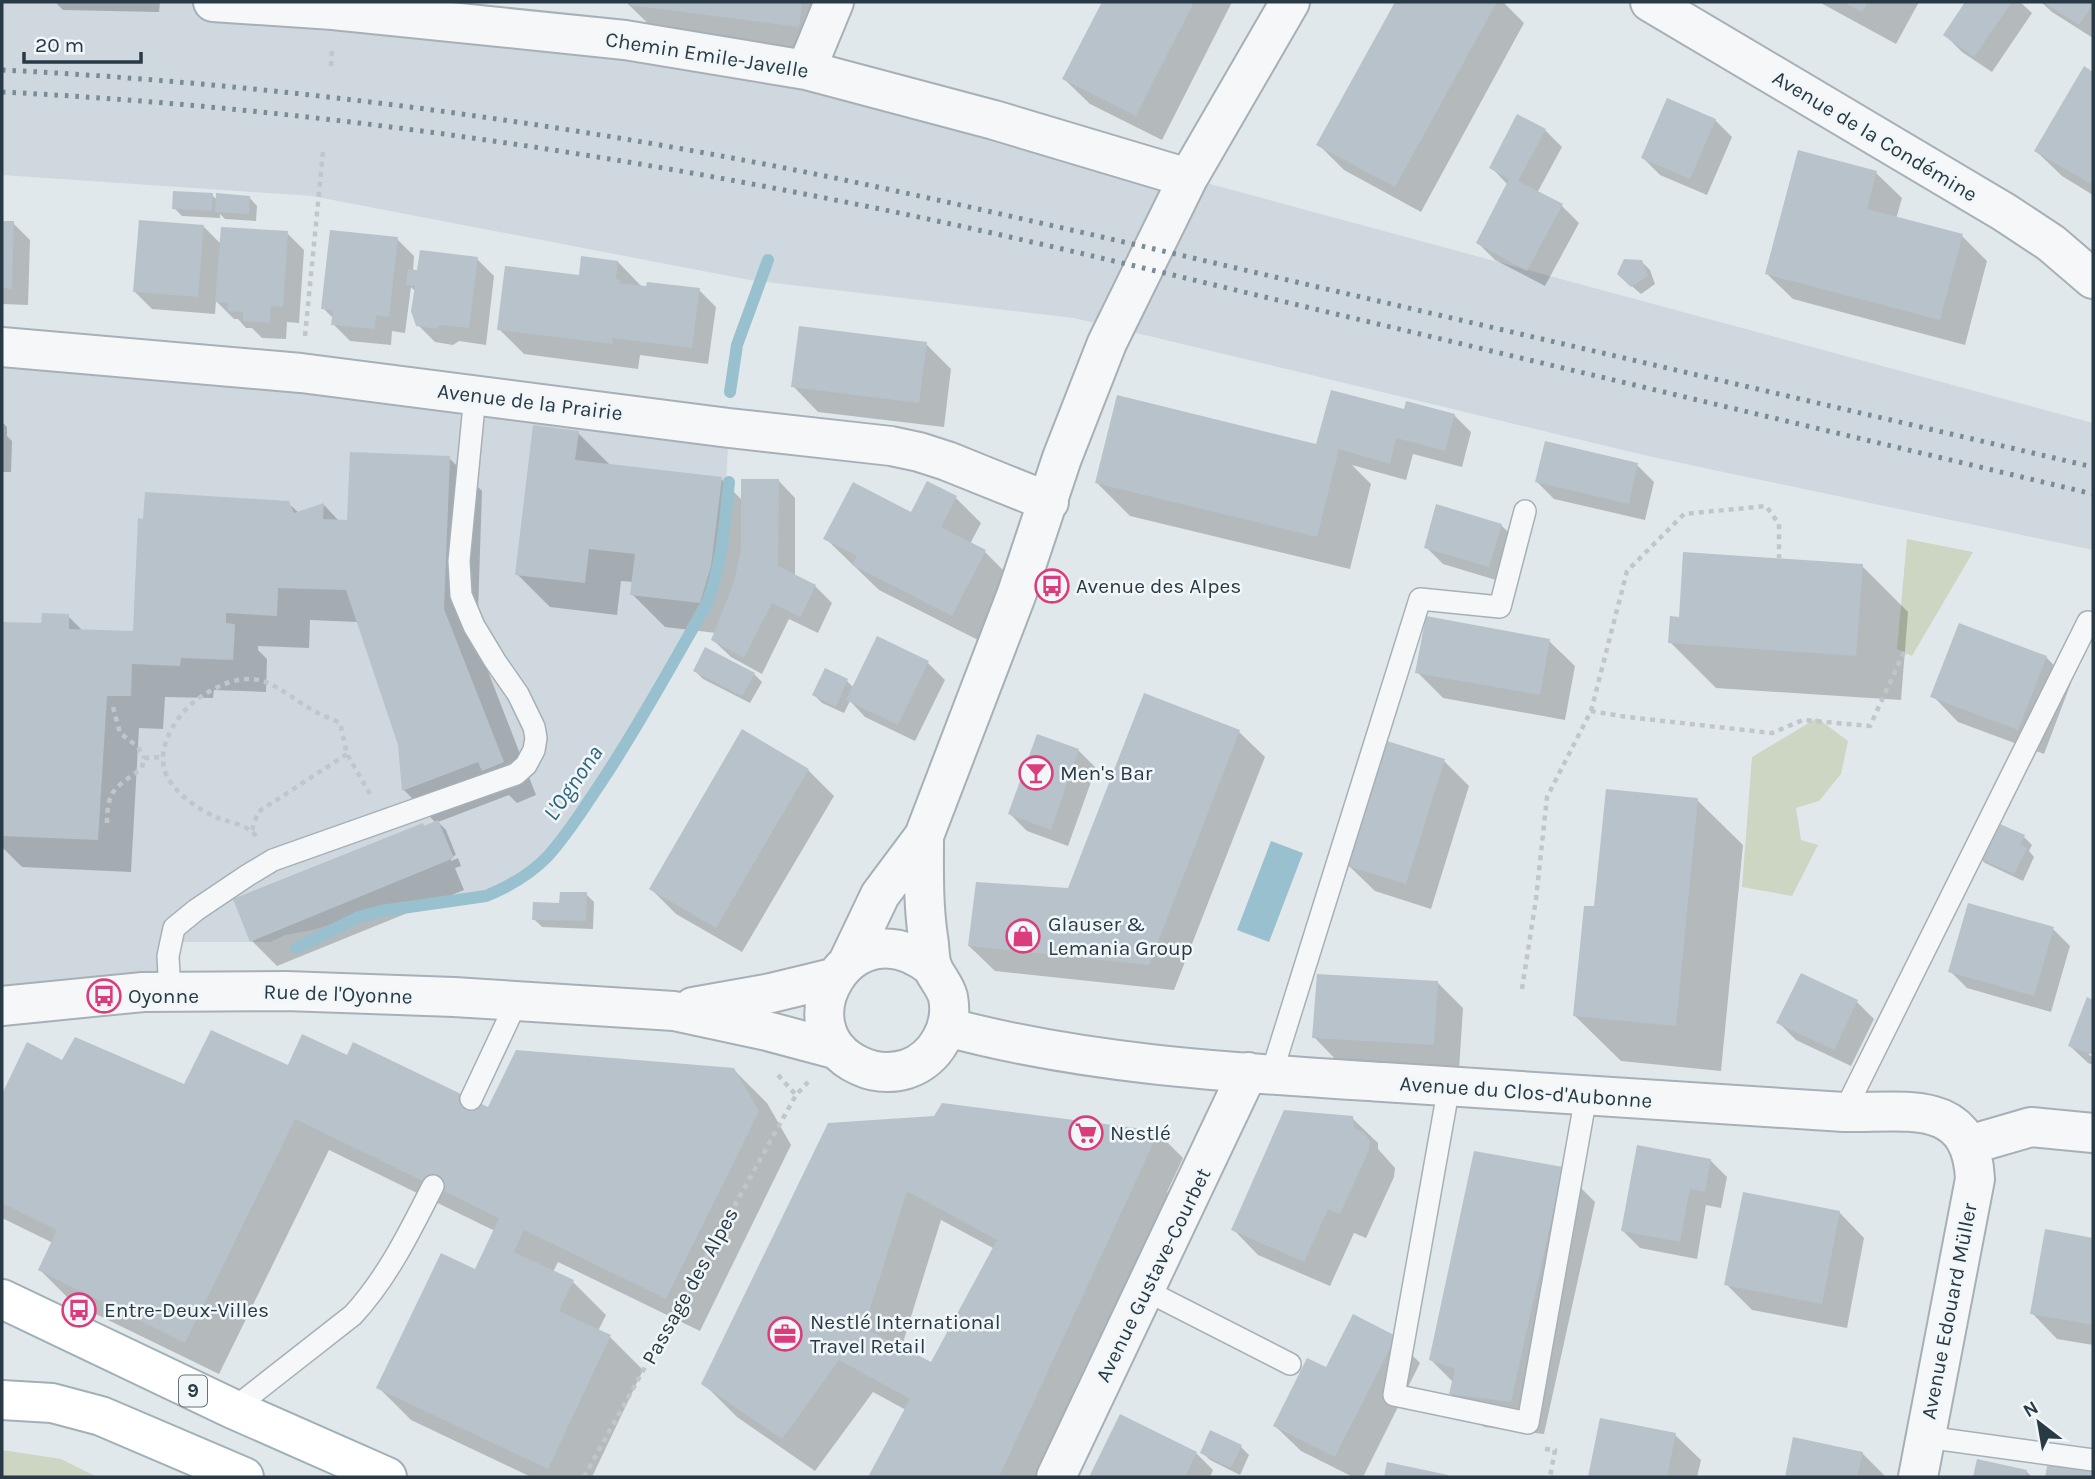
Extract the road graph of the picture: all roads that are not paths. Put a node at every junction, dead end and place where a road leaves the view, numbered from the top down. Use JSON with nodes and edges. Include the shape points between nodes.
{"nodes":[{"id":1,"x":213,"y":2,"type":"edge"},
{"id":2,"x":834,"y":2,"type":"edge"},
{"id":3,"x":1290,"y":2,"type":"edge"},
{"id":4,"x":1650,"y":2,"type":"edge"},
{"id":5,"x":353,"y":7,"type":"edge"},
{"id":6,"x":806,"y":70,"type":"junction"},
{"id":7,"x":1188,"y":178,"type":"junction"},
{"id":8,"x":2093,"y":279,"type":"edge"},
{"id":9,"x":2,"y":347,"type":"edge"},
{"id":10,"x":475,"y":394,"type":"junction"},
{"id":11,"x":1049,"y":502,"type":"junction"},
{"id":12,"x":1525,"y":512,"type":"dead end"},
{"id":13,"x":2088,"y":622,"type":"dead end"},
{"id":14,"x":924,"y":836,"type":"junction"},
{"id":15,"x":933,"y":968,"type":"junction"},
{"id":16,"x":841,"y":969,"type":"junction"},
{"id":17,"x":170,"y":993,"type":"junction"},
{"id":18,"x":517,"y":1001,"type":"junction"},
{"id":19,"x":2,"y":1006,"type":"edge"},
{"id":20,"x":674,"y":1011,"type":"junction"},
{"id":21,"x":947,"y":1027,"type":"junction"},
{"id":22,"x":838,"y":1049,"type":"junction"},
{"id":23,"x":1260,"y":1073,"type":"junction"},
{"id":24,"x":1449,"y":1086,"type":"junction"},
{"id":25,"x":1586,"y":1096,"type":"junction"},
{"id":26,"x":471,"y":1099,"type":"dead end"},
{"id":27,"x":1844,"y":1112,"type":"junction"},
{"id":28,"x":2093,"y":1133,"type":"edge"},
{"id":29,"x":1969,"y":1145,"type":"junction"},
{"id":30,"x":433,"y":1186,"type":"dead end"},
{"id":31,"x":1145,"y":1290,"type":"junction"},
{"id":32,"x":2,"y":1299,"type":"edge"},
{"id":33,"x":1290,"y":1364,"type":"dead end"},
{"id":34,"x":2,"y":1399,"type":"edge"},
{"id":35,"x":233,"y":1409,"type":"junction"},
{"id":36,"x":1926,"y":1437,"type":"junction"},
{"id":37,"x":2093,"y":1460,"type":"edge"},
{"id":38,"x":244,"y":1477,"type":"edge"},
{"id":39,"x":387,"y":1477,"type":"edge"},
{"id":40,"x":1056,"y":1477,"type":"edge"},
{"id":41,"x":1918,"y":1477,"type":"edge"}],
"edges":[{"from":1,"to":5,"type":"street","name":"Chemin Emile-Javelle"},
{"from":2,"to":6,"type":"street"},
{"from":3,"to":7,"type":"street"},
{"from":4,"to":8,"type":"street","name":"Avenue de la Condémine","via":[[2004,212],[2051,243]]},
{"from":5,"to":6,"type":"street","name":"Chemin Emile-Javelle","via":[[625,40]]},
{"from":6,"to":7,"type":"street","name":"Chemin Emile-Javelle"},
{"from":7,"to":11,"type":"street","via":[[1107,343]]},
{"from":9,"to":10,"type":"street","name":"Avenue de la Prairie","via":[[301,373]]},
{"from":10,"to":11,"type":"street","name":"Avenue de la Prairie","via":[[919,452]]},
{"from":10,"to":17,"type":"lane","via":[[459,561],[461,595],[474,625],[530,714],[534,750],[516,774],[273,860],[220,893],[174,929],[168,956]]},
{"from":11,"to":14,"type":"street"},
{"from":12,"to":23,"type":"lane","via":[[1500,607],[1420,599]]},
{"from":13,"to":27,"type":"lane"},
{"from":14,"to":15,"type":"street","via":[[923,904]]},
{"from":14,"to":16,"type":"street","via":[[880,895]]},
{"from":15,"to":16,"type":"street","via":[[908,951],[892,948],[878,949]]},
{"from":15,"to":21,"type":"street","via":[[948,996]]},
{"from":16,"to":20,"type":"street","name":"Rue de l'Oyonne","via":[[771,993]]},
{"from":16,"to":22,"type":"street","via":[[827,991],[824,1007],[830,1037]]},
{"from":17,"to":18,"type":"street","name":"Rue de l'Oyonne","via":[[286,991]]},
{"from":17,"to":19,"type":"street","name":"Rue de l'Oyonne"},
{"from":18,"to":20,"type":"street","name":"Rue de l'Oyonne"},
{"from":18,"to":26,"type":"lane"},
{"from":20,"to":22,"type":"street","name":"Rue de l'Oyonne"},
{"from":21,"to":22,"type":"street","via":[[939,1045],[925,1059],[890,1073],[861,1067]]},
{"from":21,"to":23,"type":"street","name":"Avenue du Clos-d'Aubonne","via":[[997,1041],[1110,1059]]},
{"from":23,"to":24,"type":"street","name":"Avenue du Clos-d'Aubonne"},
{"from":23,"to":31,"type":"street","name":"Avenue Gustave-Courbet"},
{"from":24,"to":25,"type":"street","name":"Avenue du Clos-d'Aubonne"},
{"from":24,"to":25,"type":"lane","via":[[1394,1395],[1528,1423]]},
{"from":25,"to":27,"type":"street","name":"Avenue du Clos-d'Aubonne"},
{"from":27,"to":29,"type":"street","name":"Avenue du Clos-d'Aubonne","via":[[1934,1115],[1960,1131]]},
{"from":28,"to":29,"type":"street","via":[[2031,1127]]},
{"from":29,"to":36,"type":"street","name":"Avenue Edouard Müller","via":[[1975,1179]]},
{"from":30,"to":35,"type":"lane","via":[[367,1301]]},
{"from":31,"to":33,"type":"lane"},
{"from":31,"to":40,"type":"street","name":"Avenue Gustave-Courbet"},
{"from":32,"to":35,"type":"main road","number":"9"},
{"from":34,"to":38,"type":"main road","via":[[52,1403],[101,1416]]},
{"from":35,"to":39,"type":"main road","number":"9"},
{"from":36,"to":37,"type":"lane"},
{"from":36,"to":41,"type":"street","name":"Avenue Edouard Müller"}]}
